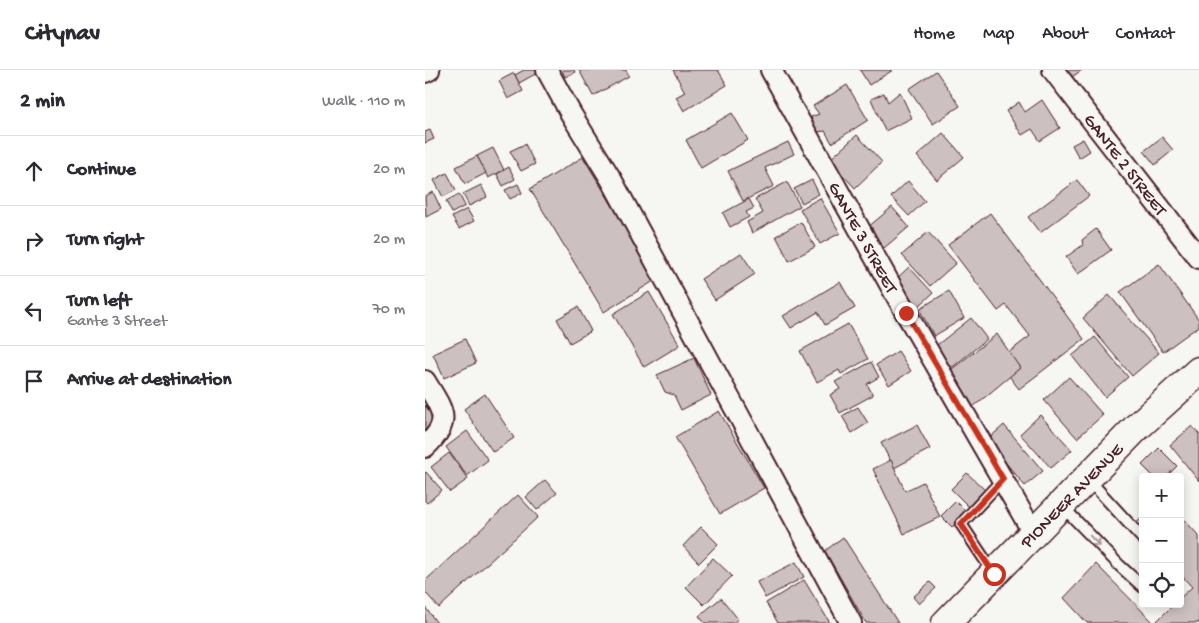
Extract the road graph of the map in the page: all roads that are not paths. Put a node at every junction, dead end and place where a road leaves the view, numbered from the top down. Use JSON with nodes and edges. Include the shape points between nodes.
{"nodes":[{"id":1,"x":429,"y":70,"type":"edge"},
{"id":2,"x":547,"y":70,"type":"edge"},
{"id":3,"x":771,"y":70,"type":"edge"},
{"id":4,"x":1053,"y":70,"type":"edge"},
{"id":5,"x":425,"y":72,"type":"edge"},
{"id":6,"x":1199,"y":258,"type":"edge"},
{"id":7,"x":1199,"y":371,"type":"edge"},
{"id":8,"x":425,"y":381,"type":"edge"},
{"id":9,"x":425,"y":448,"type":"edge"},
{"id":10,"x":1088,"y":478,"type":"junction"},
{"id":11,"x":1003,"y":479,"type":"junction"},
{"id":12,"x":1061,"y":506,"type":"junction"},
{"id":13,"x":1034,"y":534,"type":"junction"},
{"id":14,"x":1139,"y":535,"type":"edge"},
{"id":15,"x":994,"y":574,"type":"junction"},
{"id":16,"x":1139,"y":584,"type":"edge"},
{"id":17,"x":851,"y":623,"type":"edge"},
{"id":18,"x":946,"y":623,"type":"edge"}],
"edges":[{"from":1,"to":5,"type":"street"},
{"from":2,"to":17,"type":"street","via":[[611,179]]},
{"from":3,"to":11,"type":"street","name":"GANTE 3 STREET"},
{"from":4,"to":6,"type":"street","name":"GANTE 2 STREET"},
{"from":7,"to":10,"type":"highway","name":"PIONEER AVENUE","via":[[1137,427]]},
{"from":8,"to":9,"type":"street","via":[[443,417],[436,437]]},
{"from":10,"to":12,"type":"highway","name":"PIONEER AVENUE"},
{"from":10,"to":14,"type":"lane"},
{"from":11,"to":13,"type":"street","name":"GANTE 3 STREET"},
{"from":11,"to":15,"type":"lane","via":[[961,524]]},
{"from":12,"to":13,"type":"highway","name":"PIONEER AVENUE"},
{"from":12,"to":16,"type":"lane","one_way":true},
{"from":13,"to":15,"type":"highway","name":"PIONEER AVENUE"},
{"from":15,"to":18,"type":"highway","name":"PIONEER AVENUE"}]}
